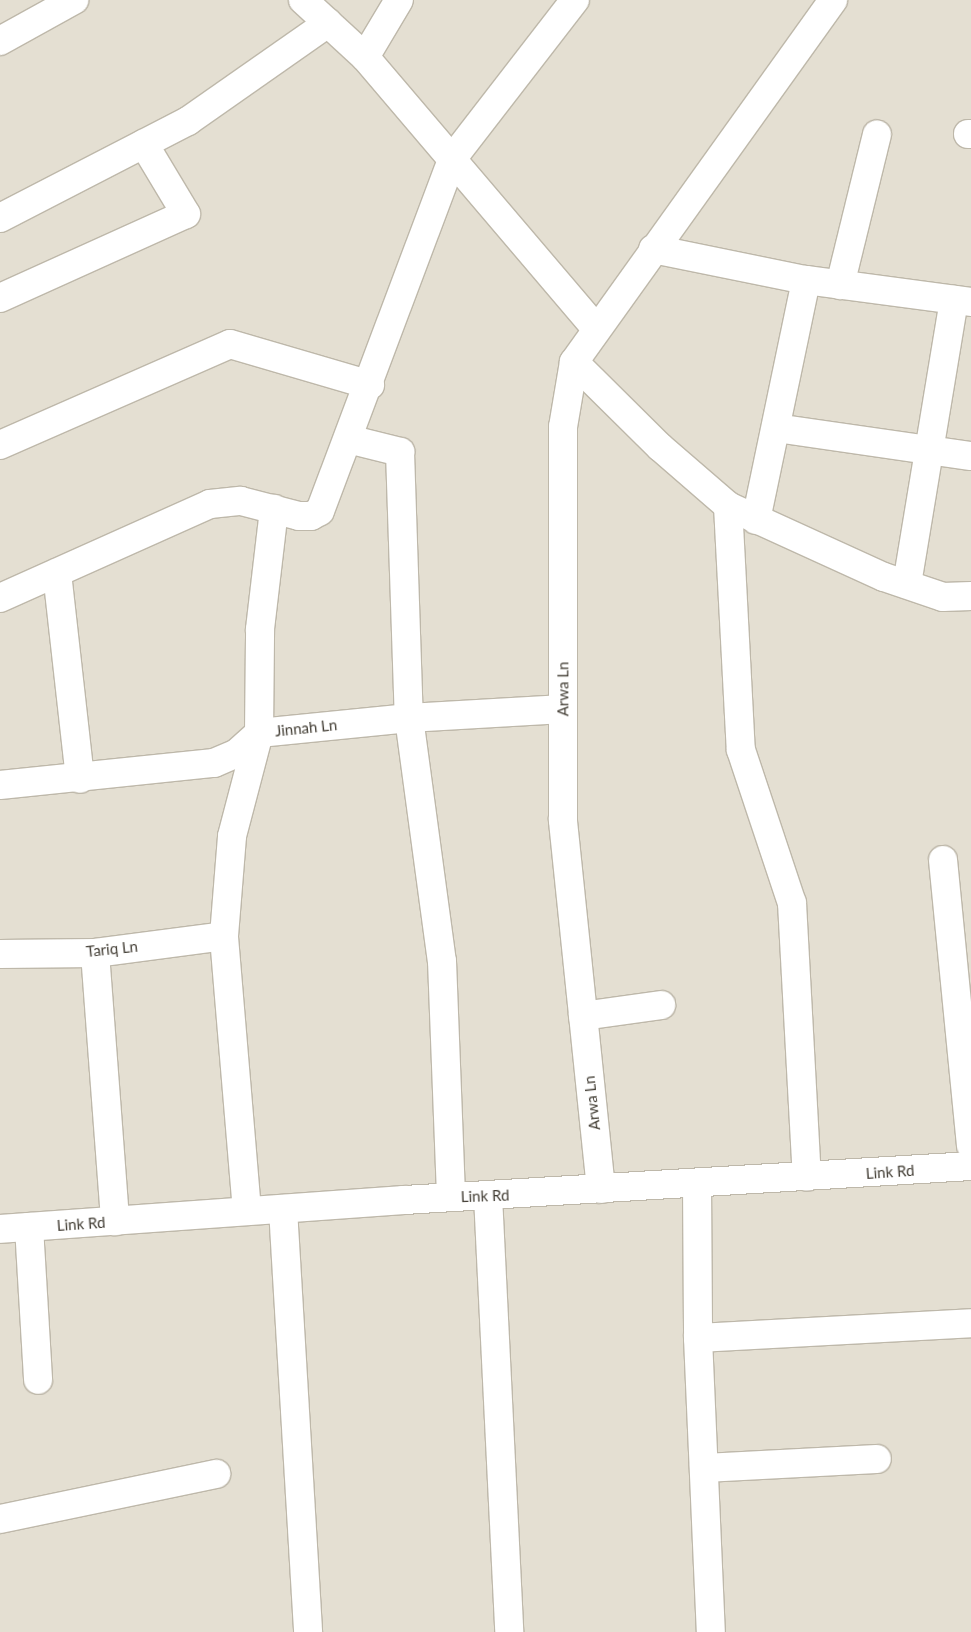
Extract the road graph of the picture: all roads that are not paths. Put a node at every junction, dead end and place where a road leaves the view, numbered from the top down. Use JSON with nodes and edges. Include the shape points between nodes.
{"nodes":[{"id":1,"x":74,"y":0,"type":"edge"},
{"id":2,"x":303,"y":0,"type":"edge"},
{"id":3,"x":399,"y":0,"type":"edge"},
{"id":4,"x":575,"y":0,"type":"edge"},
{"id":5,"x":833,"y":0,"type":"edge"},
{"id":6,"x":328,"y":23,"type":"junction"},
{"id":7,"x":0,"y":41,"type":"edge"},
{"id":8,"x":365,"y":57,"type":"junction"},
{"id":9,"x":877,"y":134,"type":"dead end"},
{"id":10,"x":144,"y":144,"type":"junction"},
{"id":11,"x":452,"y":159,"type":"junction"},
{"id":12,"x":0,"y":218,"type":"edge"},
{"id":13,"x":653,"y":249,"type":"junction"},
{"id":14,"x":806,"y":280,"type":"junction"},
{"id":15,"x":840,"y":285,"type":"junction"},
{"id":16,"x":0,"y":298,"type":"edge"},
{"id":17,"x":963,"y":301,"type":"edge"},
{"id":18,"x":596,"y":328,"type":"junction"},
{"id":19,"x":574,"y":362,"type":"junction"},
{"id":20,"x":370,"y":385,"type":"junction"},
{"id":21,"x":776,"y":428,"type":"junction"},
{"id":22,"x":348,"y":440,"type":"junction"},
{"id":23,"x":0,"y":445,"type":"edge"},
{"id":24,"x":930,"y":452,"type":"junction"},
{"id":25,"x":971,"y":456,"type":"edge"},
{"id":26,"x":728,"y":506,"type":"junction"},
{"id":27,"x":274,"y":509,"type":"junction"},
{"id":28,"x":756,"y":520,"type":"junction"},
{"id":29,"x":57,"y":573,"type":"junction"},
{"id":30,"x":907,"y":584,"type":"junction"},
{"id":31,"x":971,"y":596,"type":"edge"},
{"id":32,"x":0,"y":598,"type":"edge"},
{"id":33,"x":563,"y":709,"type":"junction"},
{"id":34,"x":409,"y":718,"type":"junction"},
{"id":35,"x":259,"y":733,"type":"junction"},
{"id":36,"x":80,"y":779,"type":"junction"},
{"id":37,"x":0,"y":785,"type":"edge"},
{"id":38,"x":943,"y":860,"type":"dead end"},
{"id":39,"x":224,"y":936,"type":"junction"},
{"id":40,"x":94,"y":953,"type":"junction"},
{"id":41,"x":0,"y":954,"type":"edge"},
{"id":42,"x":661,"y":1005,"type":"dead end"},
{"id":43,"x":583,"y":1016,"type":"junction"},
{"id":44,"x":971,"y":1146,"type":"edge"},
{"id":45,"x":971,"y":1166,"type":"edge"},
{"id":46,"x":807,"y":1177,"type":"junction"},
{"id":47,"x":697,"y":1184,"type":"junction"},
{"id":48,"x":601,"y":1190,"type":"junction"},
{"id":49,"x":488,"y":1196,"type":"junction"},
{"id":50,"x":451,"y":1197,"type":"junction"},
{"id":51,"x":282,"y":1208,"type":"junction"},
{"id":52,"x":247,"y":1211,"type":"junction"},
{"id":53,"x":115,"y":1221,"type":"junction"},
{"id":54,"x":29,"y":1227,"type":"junction"},
{"id":55,"x":0,"y":1229,"type":"edge"},
{"id":56,"x":971,"y":1323,"type":"edge"},
{"id":57,"x":698,"y":1338,"type":"junction"},
{"id":58,"x":38,"y":1380,"type":"dead end"},
{"id":59,"x":877,"y":1459,"type":"dead end"},
{"id":60,"x":704,"y":1468,"type":"junction"},
{"id":61,"x":216,"y":1474,"type":"dead end"},
{"id":62,"x":0,"y":1519,"type":"edge"},
{"id":63,"x":308,"y":1632,"type":"edge"},
{"id":64,"x":509,"y":1632,"type":"edge"},
{"id":65,"x":711,"y":1632,"type":"edge"}],
"edges":[{"from":1,"to":7,"type":"street"},
{"from":2,"to":6,"type":"street"},
{"from":3,"to":8,"type":"street"},
{"from":4,"to":11,"type":"street"},
{"from":5,"to":13,"type":"street"},
{"from":6,"to":8,"type":"street"},
{"from":6,"to":10,"type":"street","via":[[188,121]]},
{"from":8,"to":11,"type":"street"},
{"from":9,"to":15,"type":"street"},
{"from":10,"to":12,"type":"street"},
{"from":10,"to":16,"type":"street","via":[[186,214]]},
{"from":11,"to":18,"type":"street"},
{"from":11,"to":20,"type":"street"},
{"from":13,"to":14,"type":"street"},
{"from":13,"to":18,"type":"street"},
{"from":14,"to":15,"type":"street"},
{"from":14,"to":21,"type":"street"},
{"from":15,"to":17,"type":"street"},
{"from":17,"to":24,"type":"street"},
{"from":18,"to":19,"type":"street"},
{"from":19,"to":26,"type":"street","via":[[660,447]]},
{"from":19,"to":33,"type":"street","name":"Arwa Ln","via":[[563,427]]},
{"from":20,"to":22,"type":"street"},
{"from":20,"to":23,"type":"street","via":[[230,344]]},
{"from":21,"to":24,"type":"street"},
{"from":21,"to":28,"type":"street"},
{"from":22,"to":27,"type":"street","via":[[320,511],[311,516],[298,516]]},
{"from":22,"to":34,"type":"street","via":[[400,452]]},
{"from":24,"to":25,"type":"street"},
{"from":24,"to":30,"type":"street"},
{"from":26,"to":28,"type":"street"},
{"from":26,"to":46,"type":"street","via":[[741,750],[792,903]]},
{"from":27,"to":29,"type":"street","via":[[241,501],[210,504]]},
{"from":27,"to":35,"type":"street","via":[[260,629]]},
{"from":28,"to":30,"type":"street"},
{"from":29,"to":32,"type":"street"},
{"from":29,"to":36,"type":"street"},
{"from":30,"to":31,"type":"street","via":[[943,596]]},
{"from":33,"to":34,"type":"street","name":"Jinnah Ln"},
{"from":33,"to":43,"type":"street","name":"Arwa Ln","via":[[563,820]]},
{"from":34,"to":35,"type":"street","name":"Jinnah Ln"},
{"from":34,"to":50,"type":"street","via":[[442,961]]},
{"from":35,"to":36,"type":"street","name":"Jinnah Ln","via":[[237,753],[214,763]]},
{"from":35,"to":39,"type":"street","via":[[232,836]]},
{"from":36,"to":37,"type":"street","name":"Jinnah Ln"},
{"from":38,"to":44,"type":"street"},
{"from":39,"to":40,"type":"street","name":"Tariq Ln"},
{"from":39,"to":52,"type":"street"},
{"from":40,"to":41,"type":"street","name":"Tariq Ln"},
{"from":40,"to":53,"type":"street"},
{"from":42,"to":43,"type":"street"},
{"from":43,"to":48,"type":"street","name":"Arwa Ln"},
{"from":45,"to":46,"type":"street","name":"Link Rd"},
{"from":46,"to":47,"type":"street","name":"Link Rd"},
{"from":47,"to":48,"type":"street","name":"Link Rd"},
{"from":47,"to":57,"type":"street"},
{"from":48,"to":49,"type":"street","name":"Link Rd"},
{"from":49,"to":50,"type":"street","name":"Link Rd"},
{"from":49,"to":64,"type":"street"},
{"from":50,"to":51,"type":"street","name":"Link Rd"},
{"from":51,"to":52,"type":"street","name":"Link Rd"},
{"from":51,"to":63,"type":"street"},
{"from":52,"to":53,"type":"street","name":"Link Rd"},
{"from":53,"to":54,"type":"street","name":"Link Rd"},
{"from":54,"to":55,"type":"street","name":"Link Rd"},
{"from":54,"to":58,"type":"street"},
{"from":56,"to":57,"type":"street"},
{"from":57,"to":60,"type":"street"},
{"from":59,"to":60,"type":"street"},
{"from":60,"to":65,"type":"street"},
{"from":61,"to":62,"type":"street"}]}
